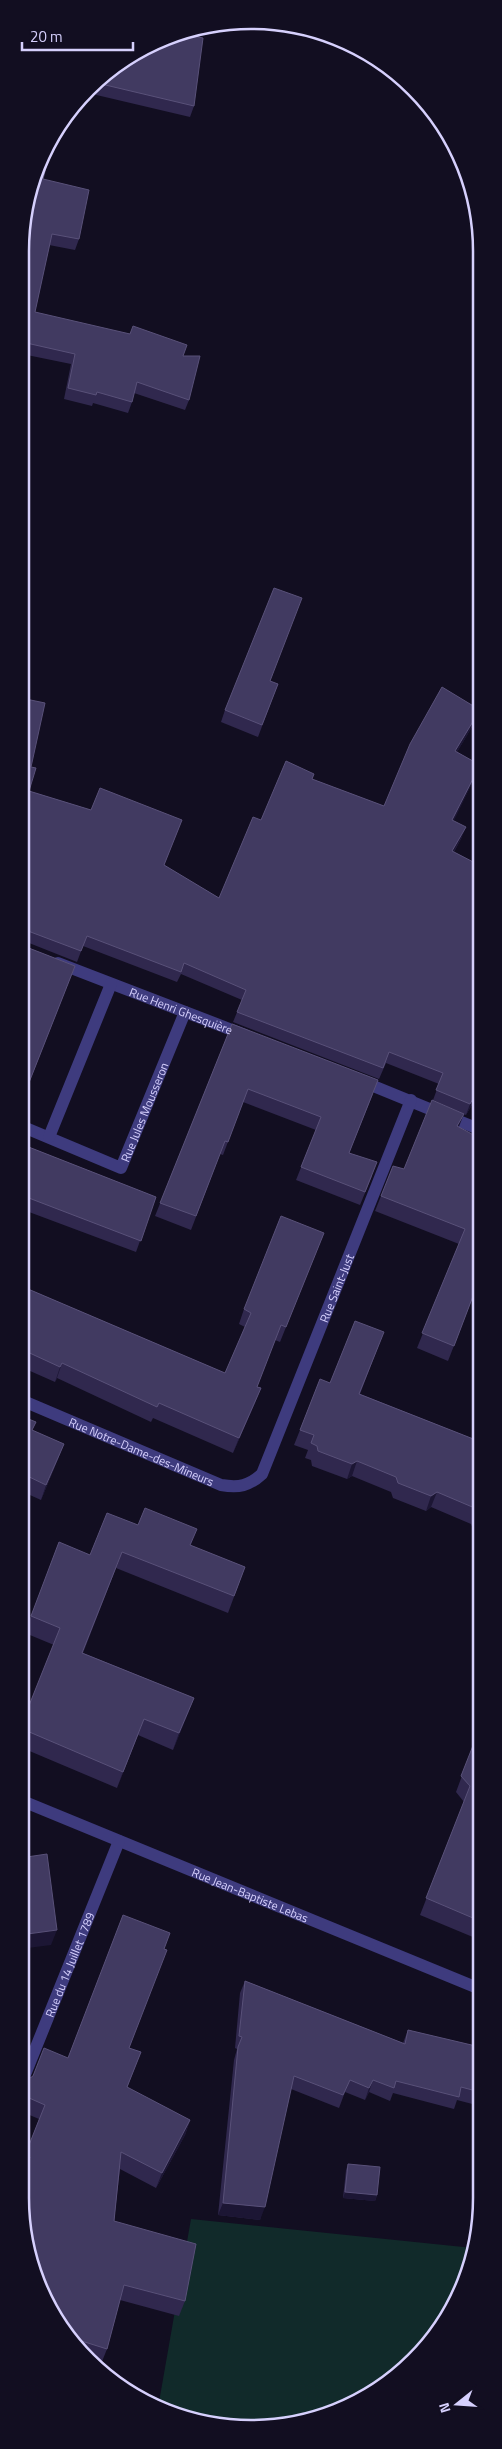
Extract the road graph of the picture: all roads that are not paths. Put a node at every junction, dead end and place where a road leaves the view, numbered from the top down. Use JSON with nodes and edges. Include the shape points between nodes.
{"nodes":[{"id":1,"x":48,"y":959,"type":"edge"},
{"id":2,"x":111,"y":984,"type":"junction"},
{"id":3,"x":185,"y":1012,"type":"junction"},
{"id":4,"x":258,"y":1040,"type":"edge"},
{"id":5,"x":348,"y":1076,"type":"edge"},
{"id":6,"x":411,"y":1100,"type":"junction"},
{"id":7,"x":473,"y":1127,"type":"edge"},
{"id":8,"x":29,"y":1129,"type":"edge"},
{"id":9,"x":49,"y":1137,"type":"junction"},
{"id":10,"x":29,"y":1403,"type":"edge"},
{"id":11,"x":262,"y":1474,"type":"joint"},
{"id":12,"x":29,"y":1804,"type":"edge"},
{"id":13,"x":119,"y":1841,"type":"junction"},
{"id":14,"x":473,"y":1986,"type":"edge"},
{"id":15,"x":29,"y":2065,"type":"edge"}],
"edges":[{"from":1,"to":2,"type":"street","name":"Rue Henri Ghesquière"},
{"from":2,"to":3,"type":"street","name":"Rue Henri Ghesquière"},
{"from":2,"to":9,"type":"street"},
{"from":3,"to":4,"type":"street","name":"Rue Henri Ghesquière"},
{"from":3,"to":9,"type":"street","name":"Rue Jules Mousseron","via":[[121,1168]]},
{"from":5,"to":6,"type":"street"},
{"from":6,"to":7,"type":"street"},
{"from":6,"to":11,"type":"street","name":"Rue Saint-Just"},
{"from":8,"to":9,"type":"street","name":"Rue Jules Mousseron"},
{"from":10,"to":11,"type":"street","name":"Rue Notre-Dame-des-Mineurs","via":[[221,1486],[246,1485]]},
{"from":12,"to":13,"type":"street","name":"Rue Jean-Baptiste Lebas"},
{"from":13,"to":14,"type":"street","name":"Rue Jean-Baptiste Lebas"},
{"from":13,"to":15,"type":"street","name":"Rue du 14 Juillet 1789"}]}
